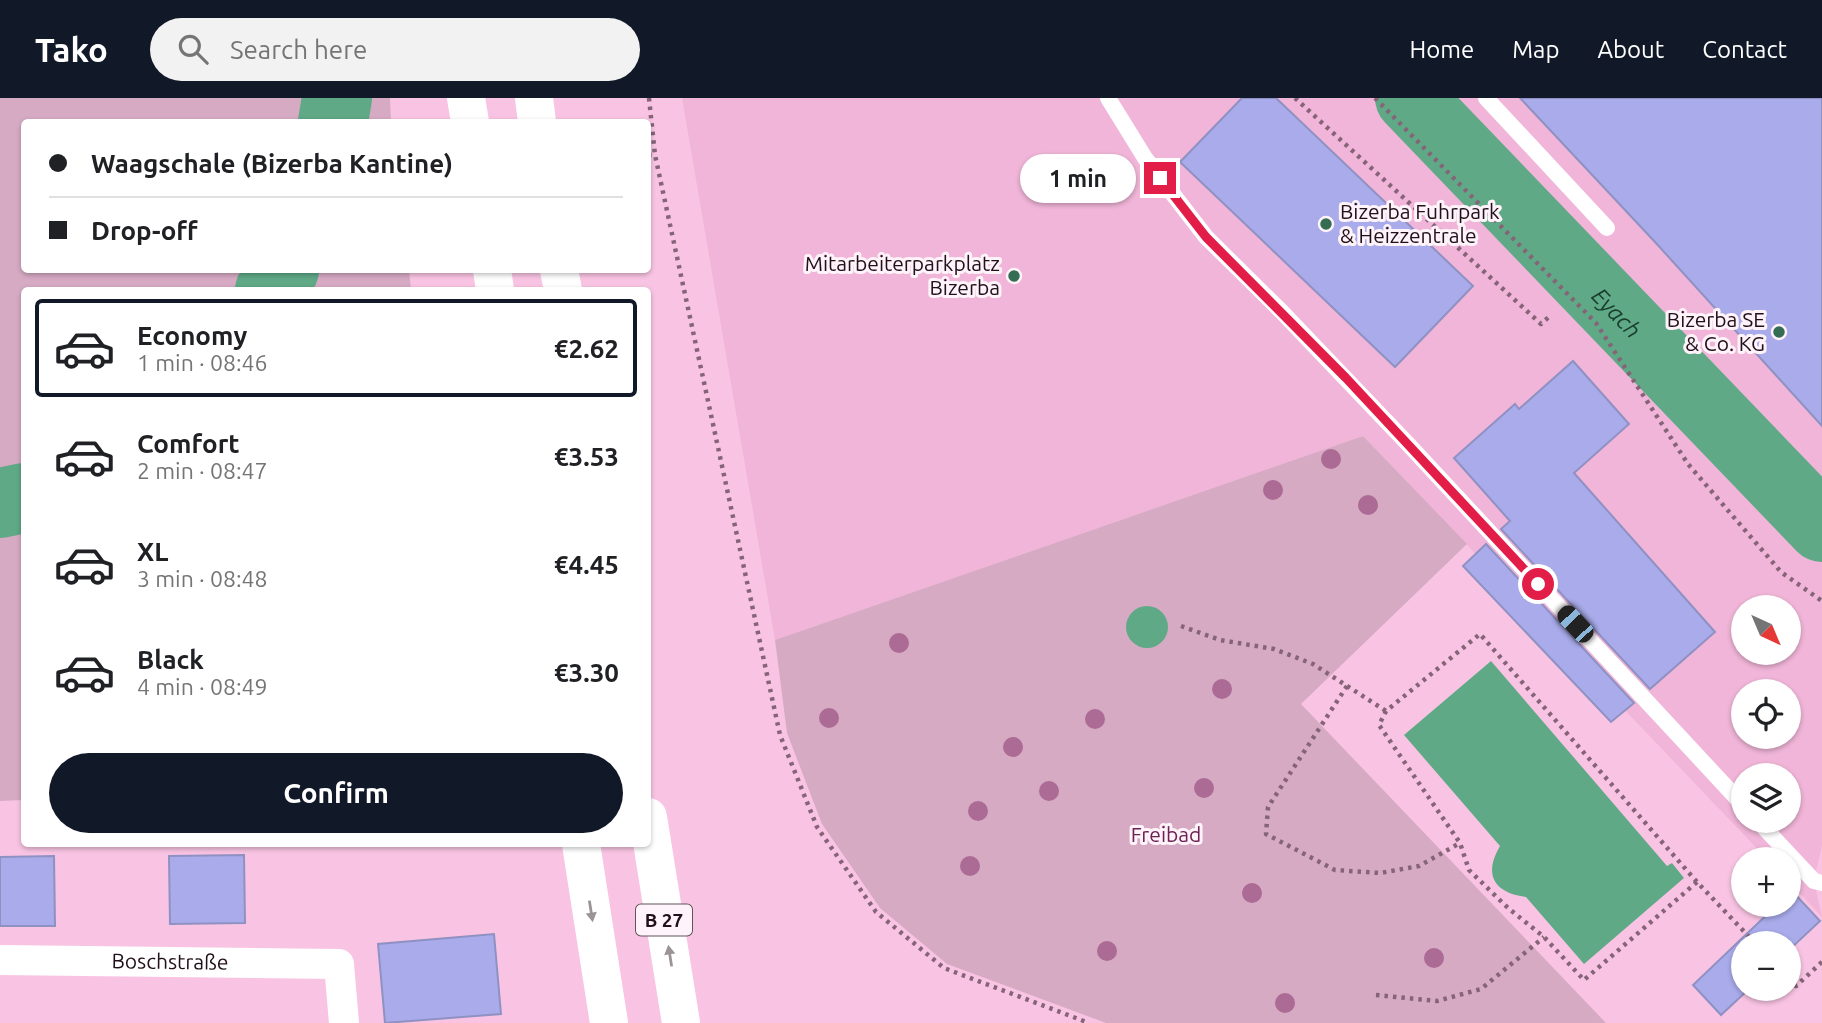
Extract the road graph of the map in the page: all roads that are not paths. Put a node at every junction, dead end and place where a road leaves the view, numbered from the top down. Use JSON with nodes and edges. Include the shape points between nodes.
{"nodes":[{"id":1,"x":466,"y":98,"type":"edge"},
{"id":2,"x":534,"y":98,"type":"edge"},
{"id":3,"x":1108,"y":98,"type":"edge"},
{"id":4,"x":1486,"y":98,"type":"edge"},
{"id":5,"x":470,"y":119,"type":"edge"},
{"id":6,"x":537,"y":119,"type":"edge"},
{"id":7,"x":1607,"y":228,"type":"dead end"},
{"id":8,"x":1731,"y":792,"type":"edge"},
{"id":9,"x":1769,"y":833,"type":"edge"},
{"id":10,"x":651,"y":836,"type":"edge"},
{"id":11,"x":581,"y":847,"type":"edge"},
{"id":12,"x":1822,"y":883,"type":"edge"},
{"id":13,"x":0,"y":960,"type":"edge"},
{"id":14,"x":344,"y":1023,"type":"edge"},
{"id":15,"x":609,"y":1023,"type":"edge"},
{"id":16,"x":681,"y":1023,"type":"edge"}],
"edges":[{"from":1,"to":5,"type":"highway"},
{"from":2,"to":6,"type":"highway"},
{"from":3,"to":8,"type":"lane","via":[[1145,158],[1206,237],[1408,444]]},
{"from":4,"to":7,"type":"lane"},
{"from":9,"to":12,"type":"lane","via":[[1814,881]]},
{"from":16,"to":10,"type":"highway","number":"B 27","one_way":true},
{"from":11,"to":15,"type":"highway","one_way":true},
{"from":13,"to":14,"type":"street","name":"Boschstraße","via":[[338,964]]}]}
